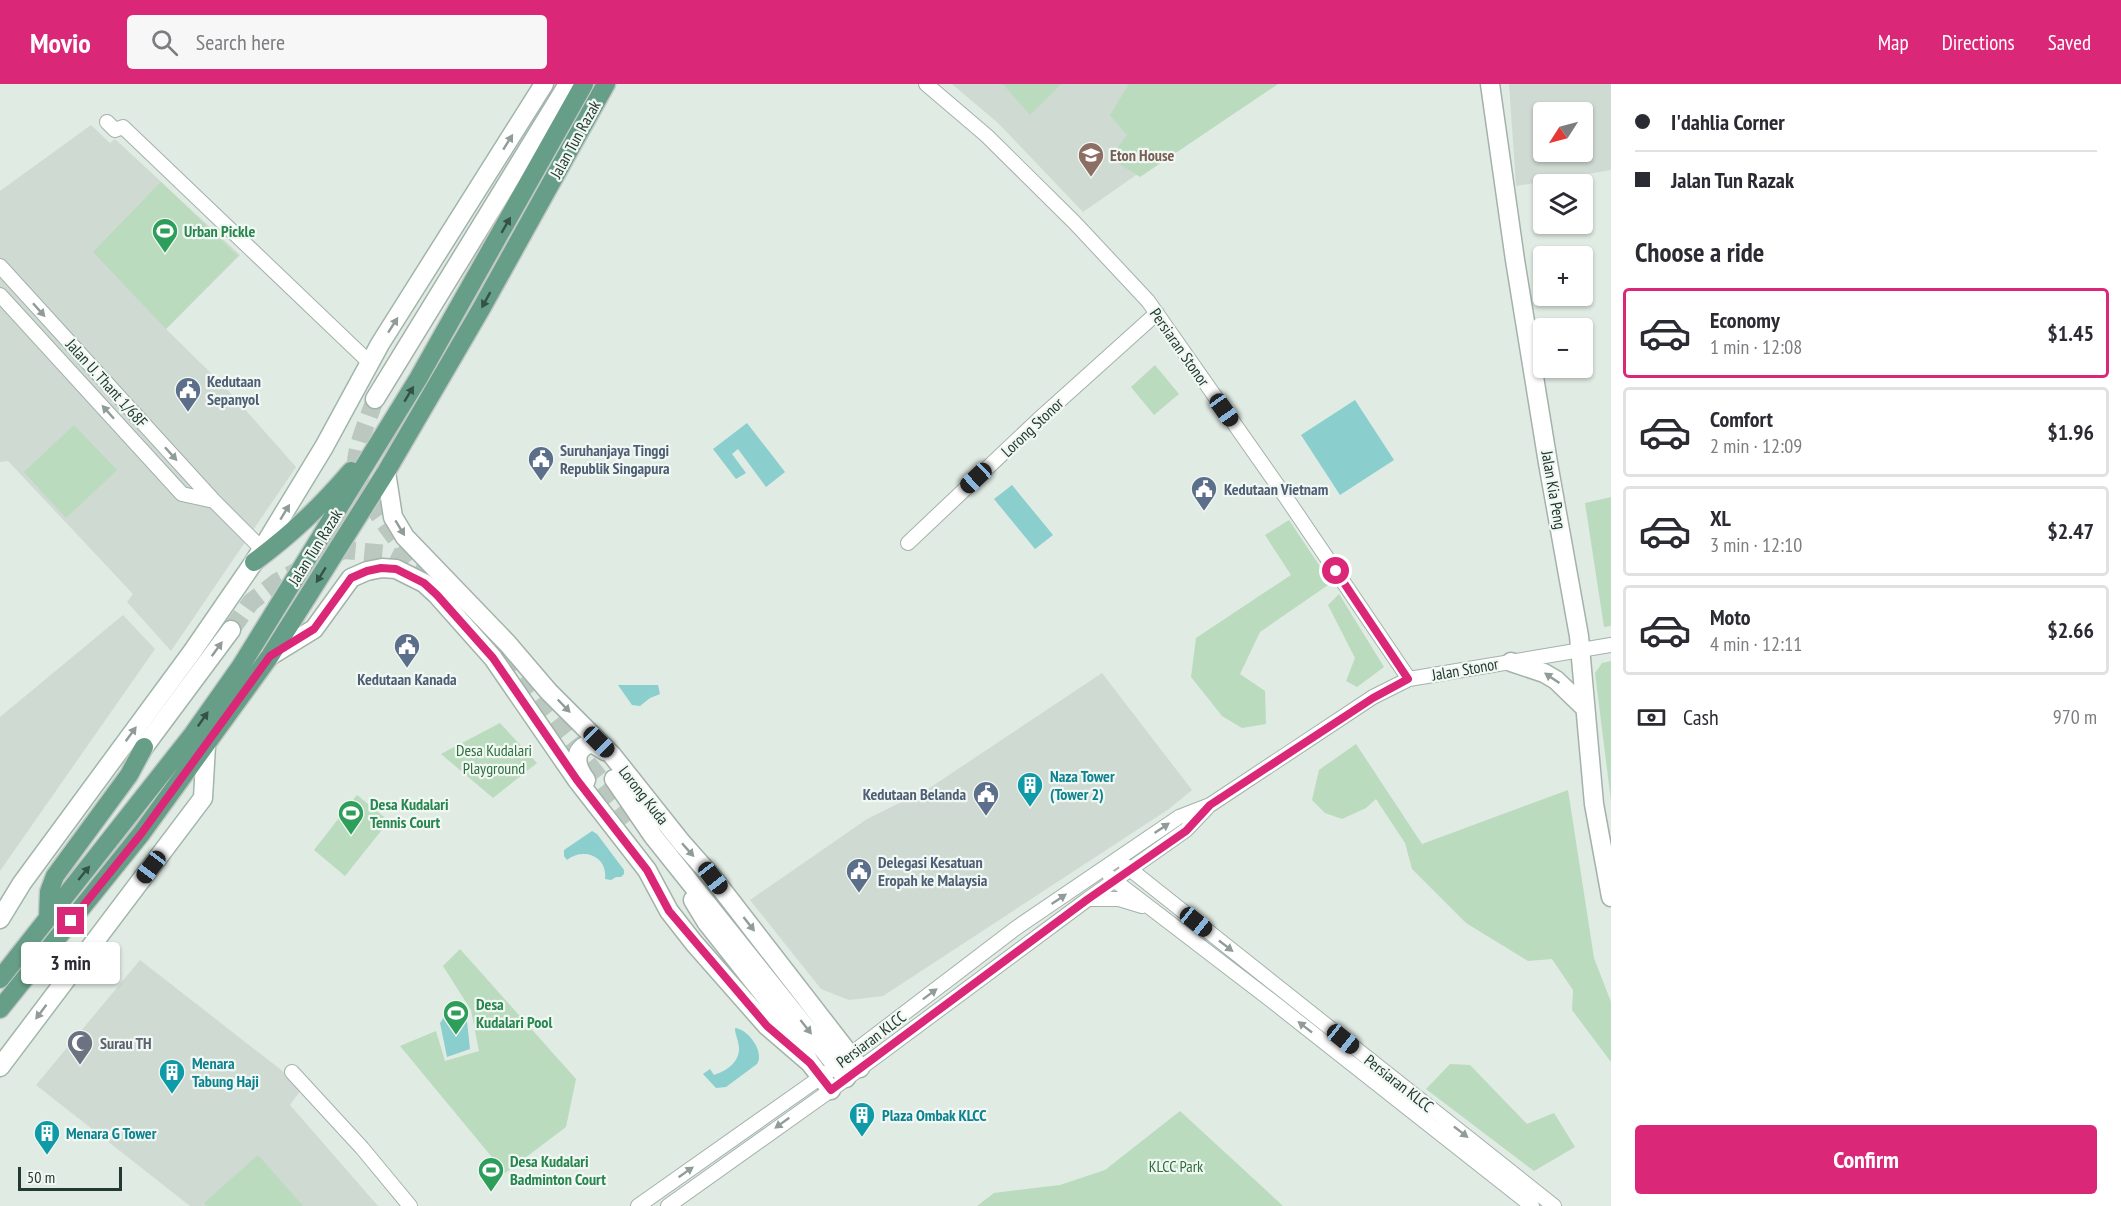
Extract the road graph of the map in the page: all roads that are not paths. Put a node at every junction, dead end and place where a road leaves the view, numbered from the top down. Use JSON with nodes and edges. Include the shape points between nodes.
{"nodes":[{"id":1,"x":544,"y":84,"type":"edge"},
{"id":2,"x":568,"y":84,"type":"edge"},
{"id":3,"x":584,"y":84,"type":"edge"},
{"id":4,"x":606,"y":84,"type":"edge"},
{"id":5,"x":926,"y":84,"type":"edge"},
{"id":6,"x":1490,"y":84,"type":"edge"},
{"id":7,"x":107,"y":122,"type":"dead end"},
{"id":8,"x":0,"y":266,"type":"edge"},
{"id":9,"x":0,"y":295,"type":"edge"},
{"id":10,"x":1157,"y":313,"type":"junction"},
{"id":11,"x":370,"y":363,"type":"junction"},
{"id":12,"x":375,"y":399,"type":"tunnel mouth"},
{"id":13,"x":386,"y":432,"type":"junction"},
{"id":14,"x":386,"y":472,"type":"junction"},
{"id":15,"x":214,"y":501,"type":"junction"},
{"id":16,"x":908,"y":543,"type":"dead end"},
{"id":17,"x":258,"y":555,"type":"junction"},
{"id":18,"x":231,"y":630,"type":"tunnel mouth"},
{"id":19,"x":1611,"y":645,"type":"edge"},
{"id":20,"x":1579,"y":650,"type":"junction"},
{"id":21,"x":270,"y":656,"type":"junction"},
{"id":22,"x":1511,"y":662,"type":"junction"},
{"id":23,"x":1408,"y":679,"type":"junction"},
{"id":24,"x":1585,"y":708,"type":"junction"},
{"id":25,"x":206,"y":746,"type":"junction"},
{"id":26,"x":144,"y":747,"type":"junction"},
{"id":27,"x":612,"y":755,"type":"junction"},
{"id":28,"x":614,"y":779,"type":"dead end"},
{"id":29,"x":594,"y":802,"type":"junction"},
{"id":30,"x":1210,"y":805,"type":"junction"},
{"id":31,"x":649,"y":842,"type":"dead end"},
{"id":32,"x":1118,"y":859,"type":"junction"},
{"id":33,"x":1101,"y":870,"type":"junction"},
{"id":34,"x":1131,"y":870,"type":"junction"},
{"id":35,"x":1114,"y":881,"type":"junction"},
{"id":36,"x":22,"y":883,"type":"junction"},
{"id":37,"x":1611,"y":897,"type":"edge"},
{"id":38,"x":1088,"y":899,"type":"junction"},
{"id":39,"x":1156,"y":912,"type":"junction"},
{"id":40,"x":48,"y":918,"type":"junction"},
{"id":41,"x":0,"y":919,"type":"edge"},
{"id":42,"x":0,"y":979,"type":"edge"},
{"id":43,"x":1283,"y":991,"type":"junction"},
{"id":44,"x":1272,"y":1001,"type":"junction"},
{"id":45,"x":0,"y":1009,"type":"edge"},
{"id":46,"x":0,"y":1067,"type":"edge"},
{"id":47,"x":848,"y":1067,"type":"junction"},
{"id":48,"x":292,"y":1072,"type":"dead end"},
{"id":49,"x":820,"y":1077,"type":"junction"},
{"id":50,"x":1404,"y":1097,"type":"junction"},
{"id":51,"x":410,"y":1206,"type":"edge"},
{"id":52,"x":638,"y":1206,"type":"edge"},
{"id":53,"x":668,"y":1206,"type":"edge"},
{"id":54,"x":1532,"y":1206,"type":"edge"},
{"id":55,"x":1554,"y":1206,"type":"edge"}],
"edges":[{"from":11,"to":1,"type":"street","one_way":true},
{"from":2,"to":12,"type":"street"},
{"from":13,"to":3,"type":"main road","name":"Jalan Tun Razak","one_way":true},
{"from":4,"to":14,"type":"main road","name":"Jalan Tun Razak","one_way":true},
{"from":5,"to":10,"type":"street","name":"Persiaran Stonor","via":[[987,136],[1075,223]]},
{"from":6,"to":20,"type":"street","name":"Jalan Kia Peng"},
{"from":7,"to":11,"type":"street","via":[[115,130],[123,127]]},
{"from":8,"to":15,"type":"street","name":"Jalan U. Thant 1/68F","one_way":true},
{"from":15,"to":9,"type":"street","name":"Jalan U. Thant 1/68F","one_way":true,"via":[[182,494]]},
{"from":10,"to":16,"type":"street","name":"Lorong Stonor"},
{"from":10,"to":23,"type":"street","name":"Persiaran Stonor"},
{"from":17,"to":11,"type":"street","one_way":true},
{"from":13,"to":17,"type":"main road","via":[[316,511],[287,538]]},
{"from":40,"to":13,"type":"main road","name":"Jalan Tun Razak","one_way":true,"via":[[186,743],[241,666]]},
{"from":14,"to":21,"type":"main road","name":"Jalan Tun Razak","one_way":true},
{"from":14,"to":27,"type":"street","name":"Lorong Kuda","one_way":true,"via":[[393,517],[405,537]]},
{"from":15,"to":17,"type":"street","name":"Jalan U. Thant 1/68F"},
{"from":36,"to":17,"type":"street","one_way":true,"via":[[192,652]]},
{"from":26,"to":18,"type":"street","one_way":true},
{"from":19,"to":20,"type":"street","name":"Jalan Stonor"},
{"from":20,"to":22,"type":"street","name":"Jalan Stonor"},
{"from":20,"to":24,"type":"street","name":"Jalan Kia Peng"},
{"from":21,"to":25,"type":"main road","name":"Jalan Tun Razak"},
{"from":21,"to":29,"type":"street","via":[[314,629],[351,578],[381,568],[411,575],[437,595],[493,658]]},
{"from":22,"to":23,"type":"street","name":"Jalan Stonor"},
{"from":24,"to":22,"type":"street","one_way":true,"via":[[1544,672]]},
{"from":23,"to":30,"type":"street","name":"Jalan Stonor"},
{"from":24,"to":37,"type":"street","name":"Jalan Kia Peng","via":[[1594,804]]},
{"from":25,"to":45,"type":"main road","name":"Jalan Tun Razak","via":[[141,834]]},
{"from":25,"to":46,"type":"street","one_way":true,"via":[[203,798]]},
{"from":26,"to":36,"type":"street","via":[[116,774],[46,868]]},
{"from":26,"to":40,"type":"main road","via":[[129,775],[56,876]]},
{"from":27,"to":29,"type":"street","via":[[592,743],[578,756],[579,772],[591,786]]},
{"from":27,"to":47,"type":"street","name":"Lorong Kuda","one_way":true,"via":[[713,878]]},
{"from":28,"to":47,"type":"street","one_way":true,"via":[[652,836]]},
{"from":29,"to":49,"type":"street","via":[[647,870],[669,911],[694,943],[767,1026]]},
{"from":32,"to":30,"type":"street","name":"Jalan Stonor","one_way":true,"via":[[1179,817]]},
{"from":30,"to":34,"type":"street","name":"Jalan Stonor","via":[[1186,831]]},
{"from":31,"to":49,"type":"street","name":"Lorong Kuda","via":[[784,1020]]},
{"from":32,"to":33,"type":"street","name":"Persiaran KLCC"},
{"from":32,"to":34,"type":"street","name":"Persiaran KLCC"},
{"from":33,"to":35,"type":"street","name":"Persiaran KLCC"},
{"from":47,"to":33,"type":"street","name":"Persiaran KLCC","one_way":true,"via":[[1016,928]]},
{"from":34,"to":35,"type":"street","name":"Persiaran KLCC"},
{"from":34,"to":43,"type":"street","name":"Persiaran KLCC","one_way":true},
{"from":35,"to":38,"type":"street","name":"Persiaran KLCC"},
{"from":35,"to":39,"type":"street","name":"Persiaran KLCC"},
{"from":36,"to":41,"type":"street"},
{"from":38,"to":39,"type":"street","name":"Persiaran KLCC","via":[[1119,899]]},
{"from":38,"to":47,"type":"street","name":"Persiaran KLCC"},
{"from":39,"to":44,"type":"street","name":"Persiaran KLCC"},
{"from":40,"to":42,"type":"main road","name":"Jalan Tun Razak"},
{"from":43,"to":44,"type":"street"},
{"from":43,"to":50,"type":"street","name":"Persiaran KLCC"},
{"from":50,"to":44,"type":"street","name":"Persiaran KLCC","one_way":true},
{"from":47,"to":49,"type":"street","name":"Persiaran KLCC"},
{"from":48,"to":51,"type":"street"},
{"from":52,"to":49,"type":"street","name":"Persiaran KLCC","one_way":true},
{"from":49,"to":53,"type":"street","name":"Persiaran KLCC","one_way":true},
{"from":50,"to":54,"type":"street","name":"Persiaran KLCC"},
{"from":50,"to":55,"type":"street","name":"Persiaran KLCC","one_way":true}]}
